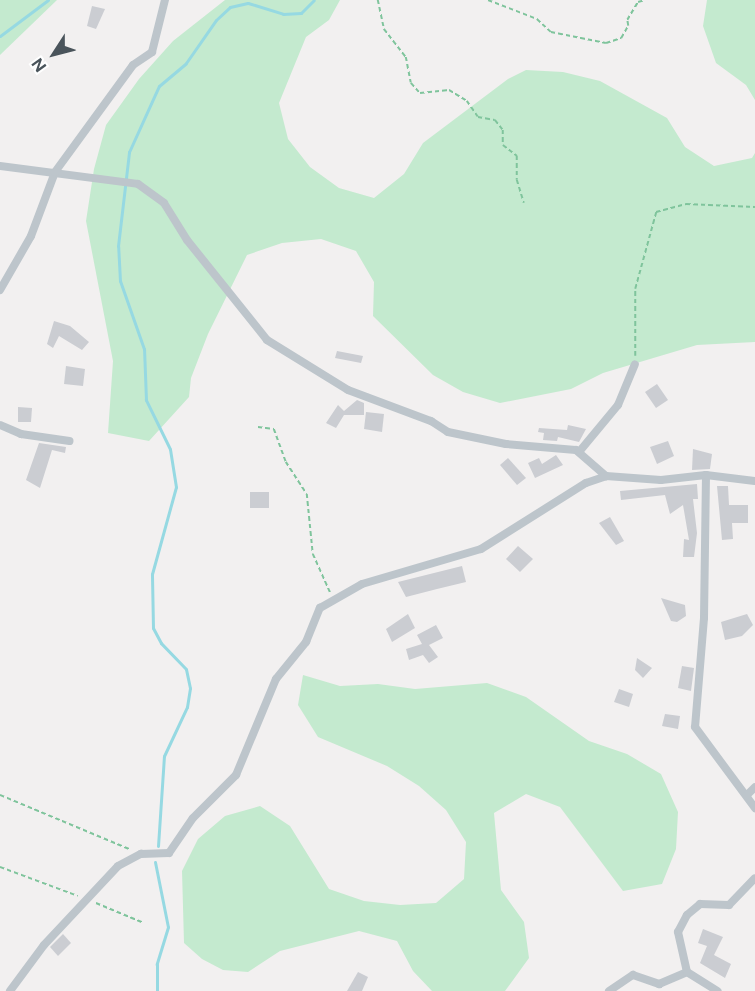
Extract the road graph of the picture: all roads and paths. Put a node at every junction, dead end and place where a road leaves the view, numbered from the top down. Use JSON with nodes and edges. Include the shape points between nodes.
{"nodes":[{"id":1,"x":165,"y":0,"type":"edge"},
{"id":2,"x":378,"y":0,"type":"edge"},
{"id":3,"x":488,"y":0,"type":"edge"},
{"id":4,"x":645,"y":0,"type":"edge"},
{"id":5,"x":0,"y":166,"type":"edge"},
{"id":6,"x":55,"y":172,"type":"junction"},
{"id":7,"x":524,"y":203,"type":"dead end"},
{"id":8,"x":755,"y":207,"type":"edge"},
{"id":9,"x":0,"y":290,"type":"edge"},
{"id":10,"x":635,"y":364,"type":"joint"},
{"id":11,"x":0,"y":425,"type":"edge"},
{"id":12,"x":258,"y":427,"type":"dead end"},
{"id":13,"x":69,"y":441,"type":"dead end"},
{"id":14,"x":579,"y":452,"type":"junction"},
{"id":15,"x":706,"y":475,"type":"junction"},
{"id":16,"x":606,"y":476,"type":"junction"},
{"id":17,"x":755,"y":481,"type":"edge"},
{"id":18,"x":333,"y":599,"type":"junction"},
{"id":19,"x":755,"y":787,"type":"edge"},
{"id":20,"x":0,"y":795,"type":"edge"},
{"id":21,"x":747,"y":795,"type":"junction"},
{"id":22,"x":755,"y":808,"type":"edge"},
{"id":23,"x":141,"y":854,"type":"junction"},
{"id":24,"x":0,"y":867,"type":"edge"},
{"id":25,"x":755,"y":878,"type":"edge"},
{"id":26,"x":85,"y":899,"type":"dead end"},
{"id":27,"x":95,"y":903,"type":"dead end"},
{"id":28,"x":144,"y":923,"type":"dead end"},
{"id":29,"x":687,"y":972,"type":"junction"},
{"id":30,"x":10,"y":991,"type":"edge"},
{"id":31,"x":609,"y":991,"type":"edge"},
{"id":32,"x":717,"y":991,"type":"edge"}],
"edges":[{"from":1,"to":6,"type":"street","via":[[152,52],[133,65]]},
{"from":2,"to":7,"type":"path","via":[[384,29],[406,57],[411,83],[420,93],[449,90],[467,100],[478,117],[495,120],[503,130],[503,145],[517,156],[517,180]]},
{"from":3,"to":4,"type":"path","via":[[537,19],[551,32],[606,43],[621,38],[638,2]]},
{"from":5,"to":6,"type":"street"},
{"from":6,"to":9,"type":"street","via":[[31,236]]},
{"from":6,"to":14,"type":"street","via":[[138,184],[152,194],[164,204],[187,240],[267,340],[348,390],[431,421],[448,432],[506,444]]},
{"from":8,"to":10,"type":"path","via":[[694,204],[656,212],[635,289]]},
{"from":10,"to":14,"type":"street","via":[[618,405]]},
{"from":11,"to":13,"type":"street","via":[[21,434]]},
{"from":12,"to":18,"type":"path","via":[[274,429],[286,462],[306,494],[313,554]]},
{"from":14,"to":16,"type":"street"},
{"from":15,"to":16,"type":"street","via":[[661,480]]},
{"from":15,"to":17,"type":"street"},
{"from":15,"to":21,"type":"street","via":[[704,618],[695,727]]},
{"from":16,"to":18,"type":"street","via":[[586,483],[481,549],[362,584]]},
{"from":18,"to":23,"type":"street","via":[[320,608],[306,642],[276,679],[236,775],[193,818],[169,853]]},
{"from":19,"to":21,"type":"street"},
{"from":20,"to":23,"type":"path"},
{"from":21,"to":22,"type":"street"},
{"from":23,"to":30,"type":"street","via":[[118,866],[83,900]]},
{"from":24,"to":26,"type":"path"},
{"from":25,"to":29,"type":"street","via":[[729,905],[700,904],[687,915],[678,932]]},
{"from":27,"to":28,"type":"path"},
{"from":29,"to":31,"type":"street","via":[[659,984],[633,975]]},
{"from":29,"to":32,"type":"street"}]}
